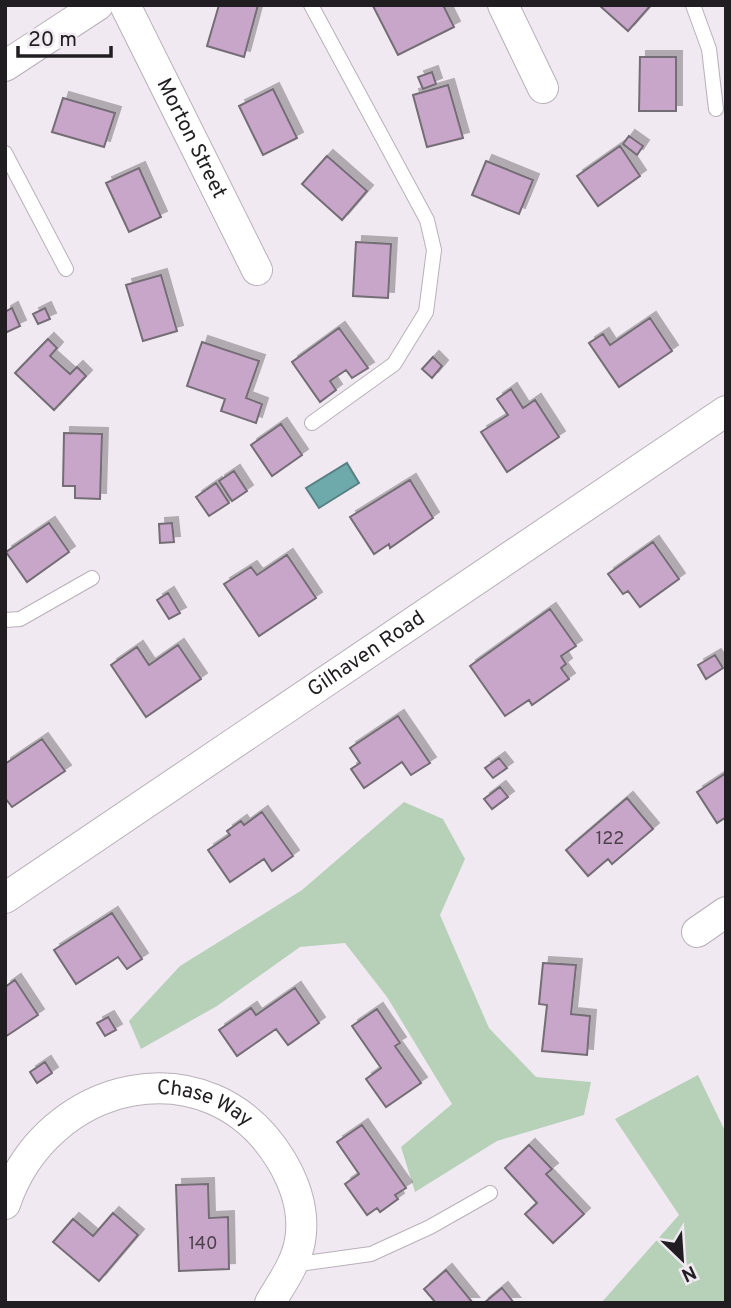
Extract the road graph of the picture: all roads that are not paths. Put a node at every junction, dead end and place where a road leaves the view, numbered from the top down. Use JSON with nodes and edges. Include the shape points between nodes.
{"nodes":[{"id":1,"x":98,"y":5,"type":"edge"},
{"id":2,"x":125,"y":5,"type":"edge"},
{"id":3,"x":311,"y":5,"type":"edge"},
{"id":4,"x":503,"y":5,"type":"edge"},
{"id":5,"x":693,"y":5,"type":"edge"},
{"id":6,"x":5,"y":66,"type":"edge"},
{"id":7,"x":543,"y":88,"type":"dead end"},
{"id":8,"x":716,"y":109,"type":"dead end"},
{"id":9,"x":5,"y":153,"type":"edge"},
{"id":10,"x":66,"y":268,"type":"dead end"},
{"id":11,"x":257,"y":270,"type":"dead end"},
{"id":12,"x":726,"y":411,"type":"edge"},
{"id":13,"x":313,"y":423,"type":"dead end"},
{"id":14,"x":92,"y":578,"type":"dead end"},
{"id":15,"x":5,"y":621,"type":"edge"},
{"id":16,"x":5,"y":898,"type":"edge"},
{"id":17,"x":726,"y":912,"type":"edge"},
{"id":18,"x":697,"y":932,"type":"dead end"},
{"id":19,"x":490,"y":1193,"type":"dead end"},
{"id":20,"x":5,"y":1204,"type":"edge"},
{"id":21,"x":292,"y":1265,"type":"junction"},
{"id":22,"x":270,"y":1303,"type":"edge"}],
"edges":[{"from":1,"to":6,"type":"street"},
{"from":2,"to":11,"type":"street","name":"Morton Street"},
{"from":3,"to":13,"type":"lane","via":[[427,220],[434,250],[426,313],[394,364]]},
{"from":4,"to":7,"type":"street"},
{"from":5,"to":8,"type":"lane","via":[[709,49]]},
{"from":9,"to":10,"type":"lane"},
{"from":12,"to":16,"type":"street","name":"Gilhaven Road"},
{"from":14,"to":15,"type":"lane","via":[[20,619]]},
{"from":17,"to":18,"type":"street"},
{"from":19,"to":21,"type":"lane","via":[[371,1254]]},
{"from":20,"to":21,"type":"street","name":"Chase Way","via":[[26,1158],[78,1111],[146,1087],[182,1088],[216,1098],[247,1118],[272,1145],[291,1176],[301,1208],[300,1242]]},
{"from":21,"to":22,"type":"street","name":"Chase Way"}]}
